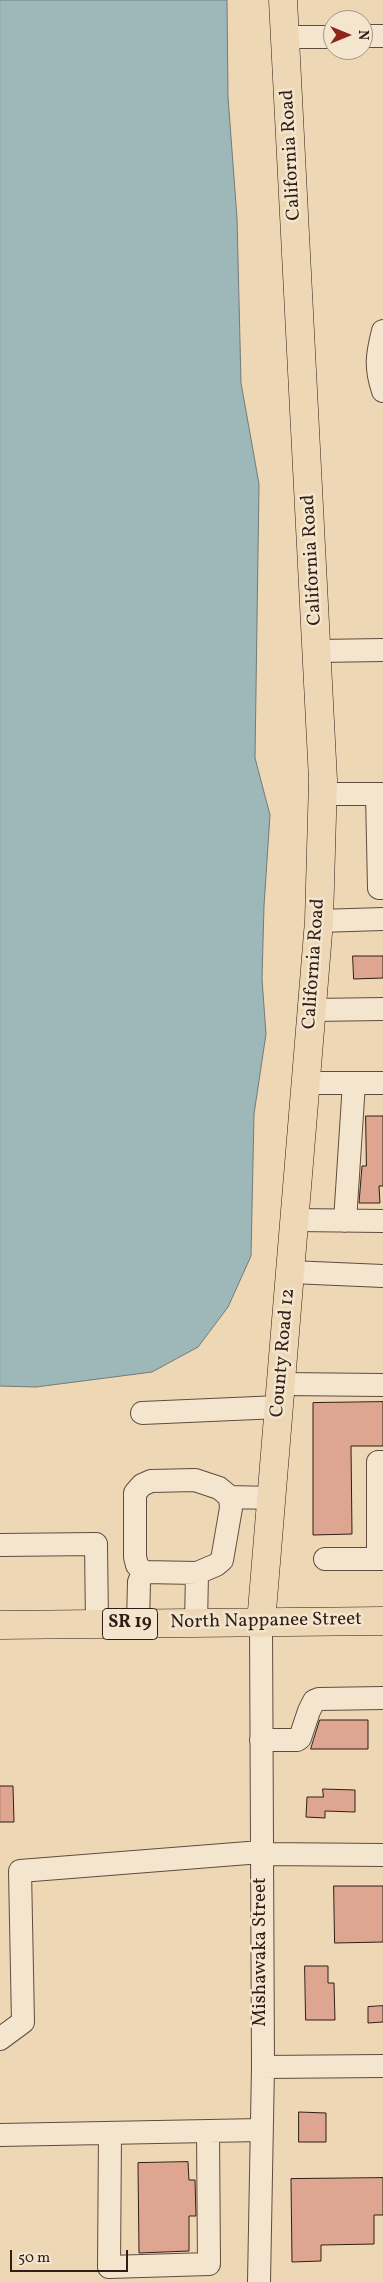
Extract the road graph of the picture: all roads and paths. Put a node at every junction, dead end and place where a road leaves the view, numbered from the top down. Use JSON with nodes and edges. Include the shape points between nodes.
{"nodes":[{"id":1,"x":283,"y":0,"type":"edge"},
{"id":2,"x":286,"y":37,"type":"junction"},
{"id":3,"x":323,"y":37,"type":"edge"},
{"id":4,"x":383,"y":330,"type":"edge"},
{"id":5,"x":383,"y":391,"type":"edge"},
{"id":6,"x":383,"y":650,"type":"edge"},
{"id":7,"x":318,"y":651,"type":"junction"},
{"id":8,"x":323,"y":794,"type":"junction"},
{"id":9,"x":380,"y":794,"type":"edge"},
{"id":10,"x":383,"y":888,"type":"edge"},
{"id":11,"x":319,"y":920,"type":"junction"},
{"id":12,"x":383,"y":920,"type":"edge"},
{"id":13,"x":383,"y":1009,"type":"edge"},
{"id":14,"x":312,"y":1010,"type":"junction"},
{"id":15,"x":307,"y":1083,"type":"junction"},
{"id":16,"x":354,"y":1083,"type":"junction"},
{"id":17,"x":383,"y":1083,"type":"edge"},
{"id":18,"x":295,"y":1220,"type":"junction"},
{"id":19,"x":345,"y":1221,"type":"junction"},
{"id":20,"x":383,"y":1221,"type":"edge"},
{"id":21,"x":291,"y":1272,"type":"junction"},
{"id":22,"x":383,"y":1276,"type":"edge"},
{"id":23,"x":383,"y":1386,"type":"edge"},
{"id":24,"x":280,"y":1396,"type":"junction"},
{"id":25,"x":142,"y":1413,"type":"dead end"},
{"id":26,"x":383,"y":1462,"type":"edge"},
{"id":27,"x":230,"y":1497,"type":"junction"},
{"id":28,"x":272,"y":1498,"type":"junction"},
{"id":29,"x":381,"y":1507,"type":"edge"},
{"id":30,"x":0,"y":1545,"type":"edge"},
{"id":31,"x":325,"y":1559,"type":"dead end"},
{"id":32,"x":381,"y":1559,"type":"edge"},
{"id":33,"x":143,"y":1572,"type":"junction"},
{"id":34,"x":197,"y":1573,"type":"junction"},
{"id":35,"x":383,"y":1621,"type":"edge"},
{"id":36,"x":261,"y":1623,"type":"junction"},
{"id":37,"x":97,"y":1624,"type":"junction"},
{"id":38,"x":138,"y":1624,"type":"junction"},
{"id":39,"x":196,"y":1624,"type":"junction"},
{"id":40,"x":0,"y":1625,"type":"edge"},
{"id":41,"x":383,"y":1698,"type":"edge"},
{"id":42,"x":261,"y":1740,"type":"junction"},
{"id":43,"x":261,"y":1853,"type":"junction"},
{"id":44,"x":383,"y":1855,"type":"edge"},
{"id":45,"x":0,"y":2039,"type":"edge"},
{"id":46,"x":383,"y":2066,"type":"edge"},
{"id":47,"x":263,"y":2067,"type":"junction"},
{"id":48,"x":262,"y":2130,"type":"junction"},
{"id":49,"x":208,"y":2132,"type":"junction"},
{"id":50,"x":110,"y":2134,"type":"junction"},
{"id":51,"x":0,"y":2135,"type":"edge"},
{"id":52,"x":259,"y":2282,"type":"edge"}],
"edges":[{"from":1,"to":2,"type":"main road"},
{"from":2,"to":3,"type":"street"},
{"from":2,"to":7,"type":"main road","name":"California Road"},
{"from":4,"to":5,"type":"street","via":[[377,358]]},
{"from":6,"to":7,"type":"street"},
{"from":7,"to":8,"type":"main road","name":"California Road"},
{"from":8,"to":9,"type":"street"},
{"from":8,"to":11,"type":"main road","name":"California Road"},
{"from":9,"to":10,"type":"street","via":[[379,888]]},
{"from":11,"to":12,"type":"street"},
{"from":11,"to":14,"type":"main road","name":"California Road"},
{"from":13,"to":14,"type":"street"},
{"from":14,"to":15,"type":"main road","name":"California Road"},
{"from":15,"to":16,"type":"street"},
{"from":15,"to":18,"type":"main road","name":"County Road 12"},
{"from":16,"to":17,"type":"street"},
{"from":16,"to":19,"type":"street"},
{"from":18,"to":19,"type":"street"},
{"from":18,"to":21,"type":"main road","name":"County Road 12"},
{"from":19,"to":20,"type":"street"},
{"from":21,"to":22,"type":"street"},
{"from":21,"to":24,"type":"main road","name":"County Road 12"},
{"from":23,"to":24,"type":"street"},
{"from":24,"to":25,"type":"street"},
{"from":24,"to":28,"type":"main road","name":"County Road 12"},
{"from":26,"to":29,"type":"street","via":[[378,1462]]},
{"from":27,"to":28,"type":"street"},
{"from":27,"to":33,"type":"street","via":[[219,1488],[195,1480],[151,1481],[142,1485],[134,1493],[134,1557]]},
{"from":27,"to":34,"type":"street","via":[[222,1560]]},
{"from":28,"to":36,"type":"main road","name":"County Road 12"},
{"from":29,"to":32,"type":"street"},
{"from":30,"to":37,"type":"street","via":[[96,1544]]},
{"from":31,"to":32,"type":"street"},
{"from":33,"to":34,"type":"street"},
{"from":33,"to":38,"type":"street","via":[[139,1582]]},
{"from":34,"to":39,"type":"street"},
{"from":35,"to":36,"type":"main road","name":"North Nappanee Street","number":"SR 19"},
{"from":36,"to":39,"type":"main road","name":"North Nappanee Street","number":"SR 19"},
{"from":36,"to":42,"type":"street","name":"Mishawaka Street"},
{"from":37,"to":38,"type":"main road","name":"North Nappanee Street","number":"SR 19"},
{"from":37,"to":40,"type":"main road","name":"North Nappanee Street","number":"SR 19"},
{"from":38,"to":39,"type":"main road","name":"North Nappanee Street","number":"SR 19"},
{"from":41,"to":42,"type":"street","via":[[319,1699],[311,1706],[300,1738]]},
{"from":42,"to":43,"type":"street","name":"Mishawaka Street"},
{"from":43,"to":44,"type":"street"},
{"from":43,"to":45,"type":"street","via":[[20,1871],[23,2022]]},
{"from":43,"to":47,"type":"street","name":"Mishawaka Street"},
{"from":46,"to":47,"type":"street"},
{"from":47,"to":48,"type":"street","name":"Mishawaka Street"},
{"from":48,"to":49,"type":"street"},
{"from":48,"to":52,"type":"street","name":"Mishawaka Street"},
{"from":49,"to":50,"type":"street"},
{"from":49,"to":50,"type":"street","via":[[209,2264],[109,2267]]},
{"from":50,"to":51,"type":"street"}]}
